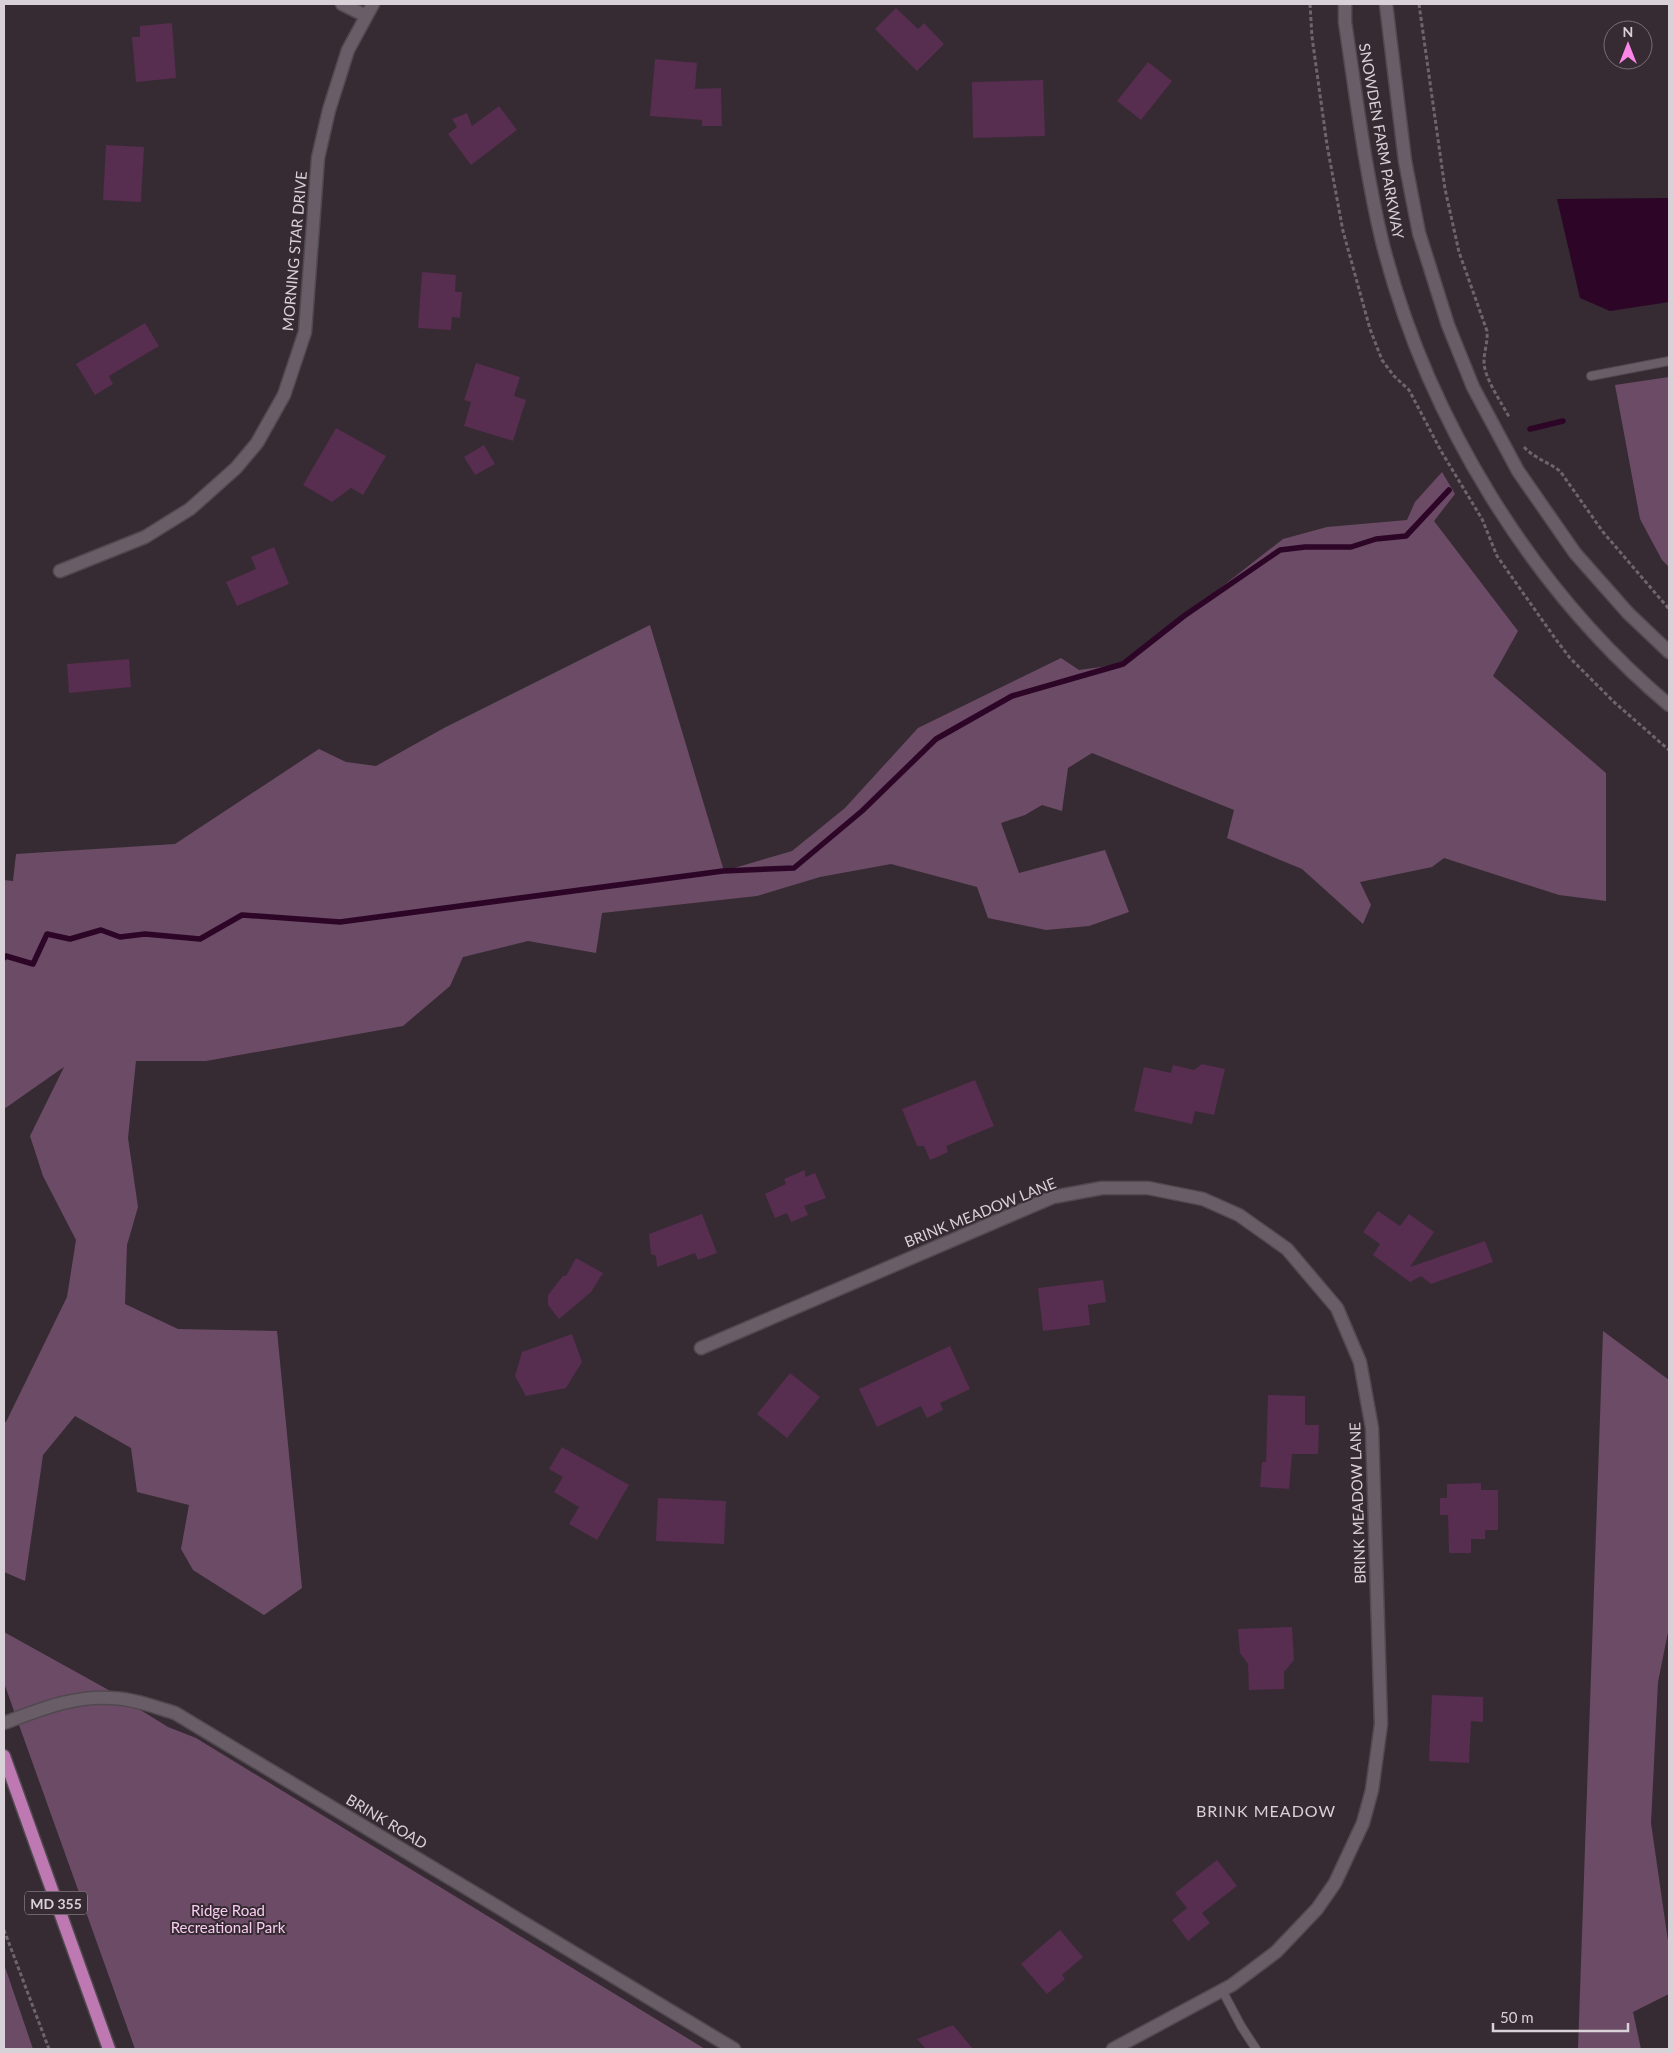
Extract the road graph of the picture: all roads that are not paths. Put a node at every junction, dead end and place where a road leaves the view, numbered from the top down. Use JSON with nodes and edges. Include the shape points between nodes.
{"nodes":[{"id":1,"x":342,"y":4,"type":"edge"},
{"id":2,"x":373,"y":4,"type":"edge"},
{"id":3,"x":1345,"y":4,"type":"edge"},
{"id":4,"x":1386,"y":4,"type":"edge"},
{"id":5,"x":366,"y":16,"type":"junction"},
{"id":6,"x":1669,"y":361,"type":"edge"},
{"id":7,"x":1592,"y":376,"type":"dead end"},
{"id":8,"x":60,"y":571,"type":"dead end"},
{"id":9,"x":1669,"y":652,"type":"edge"},
{"id":10,"x":1669,"y":705,"type":"edge"},
{"id":11,"x":701,"y":1348,"type":"dead end"},
{"id":12,"x":4,"y":1722,"type":"edge"},
{"id":13,"x":4,"y":1756,"type":"edge"},
{"id":14,"x":1222,"y":1990,"type":"junction"},
{"id":15,"x":109,"y":2049,"type":"edge"},
{"id":16,"x":734,"y":2049,"type":"edge"},
{"id":17,"x":1113,"y":2049,"type":"edge"},
{"id":18,"x":1256,"y":2049,"type":"edge"}],
"edges":[{"from":1,"to":5,"type":"main road"},
{"from":2,"to":5,"type":"main road","name":"MORNING STAR DRIVE"},
{"from":3,"to":10,"type":"main road","name":"SNOWDEN FARM PARKWAY","via":[[1368,171],[1382,241],[1398,298],[1437,396],[1483,484],[1538,566],[1623,664]]},
{"from":4,"to":9,"type":"main road","name":"SNOWDEN FARM PARKWAY","via":[[1404,161],[1419,233],[1448,325],[1473,387],[1518,471],[1575,553],[1628,613]]},
{"from":5,"to":8,"type":"main road","name":"MORNING STAR DRIVE","via":[[348,50],[333,93],[318,158],[306,332],[284,395],[257,443],[236,468],[190,509],[145,537]]},
{"from":6,"to":7,"type":"lane"},
{"from":11,"to":14,"type":"main road","name":"BRINK MEADOW LANE","via":[[1054,1197],[1102,1188],[1148,1188],[1203,1199],[1239,1215],[1287,1249],[1337,1308],[1360,1362],[1372,1428],[1381,1724],[1372,1790],[1363,1823],[1335,1882],[1317,1909],[1276,1952]]},
{"from":12,"to":16,"type":"main road","name":"BRINK ROAD","via":[[64,1702],[91,1698],[136,1702],[176,1713]]},
{"from":13,"to":15,"type":"main road","number":"MD 355"},
{"from":14,"to":17,"type":"main road","name":"BRINK MEADOW LANE"},
{"from":14,"to":18,"type":"lane"}]}
